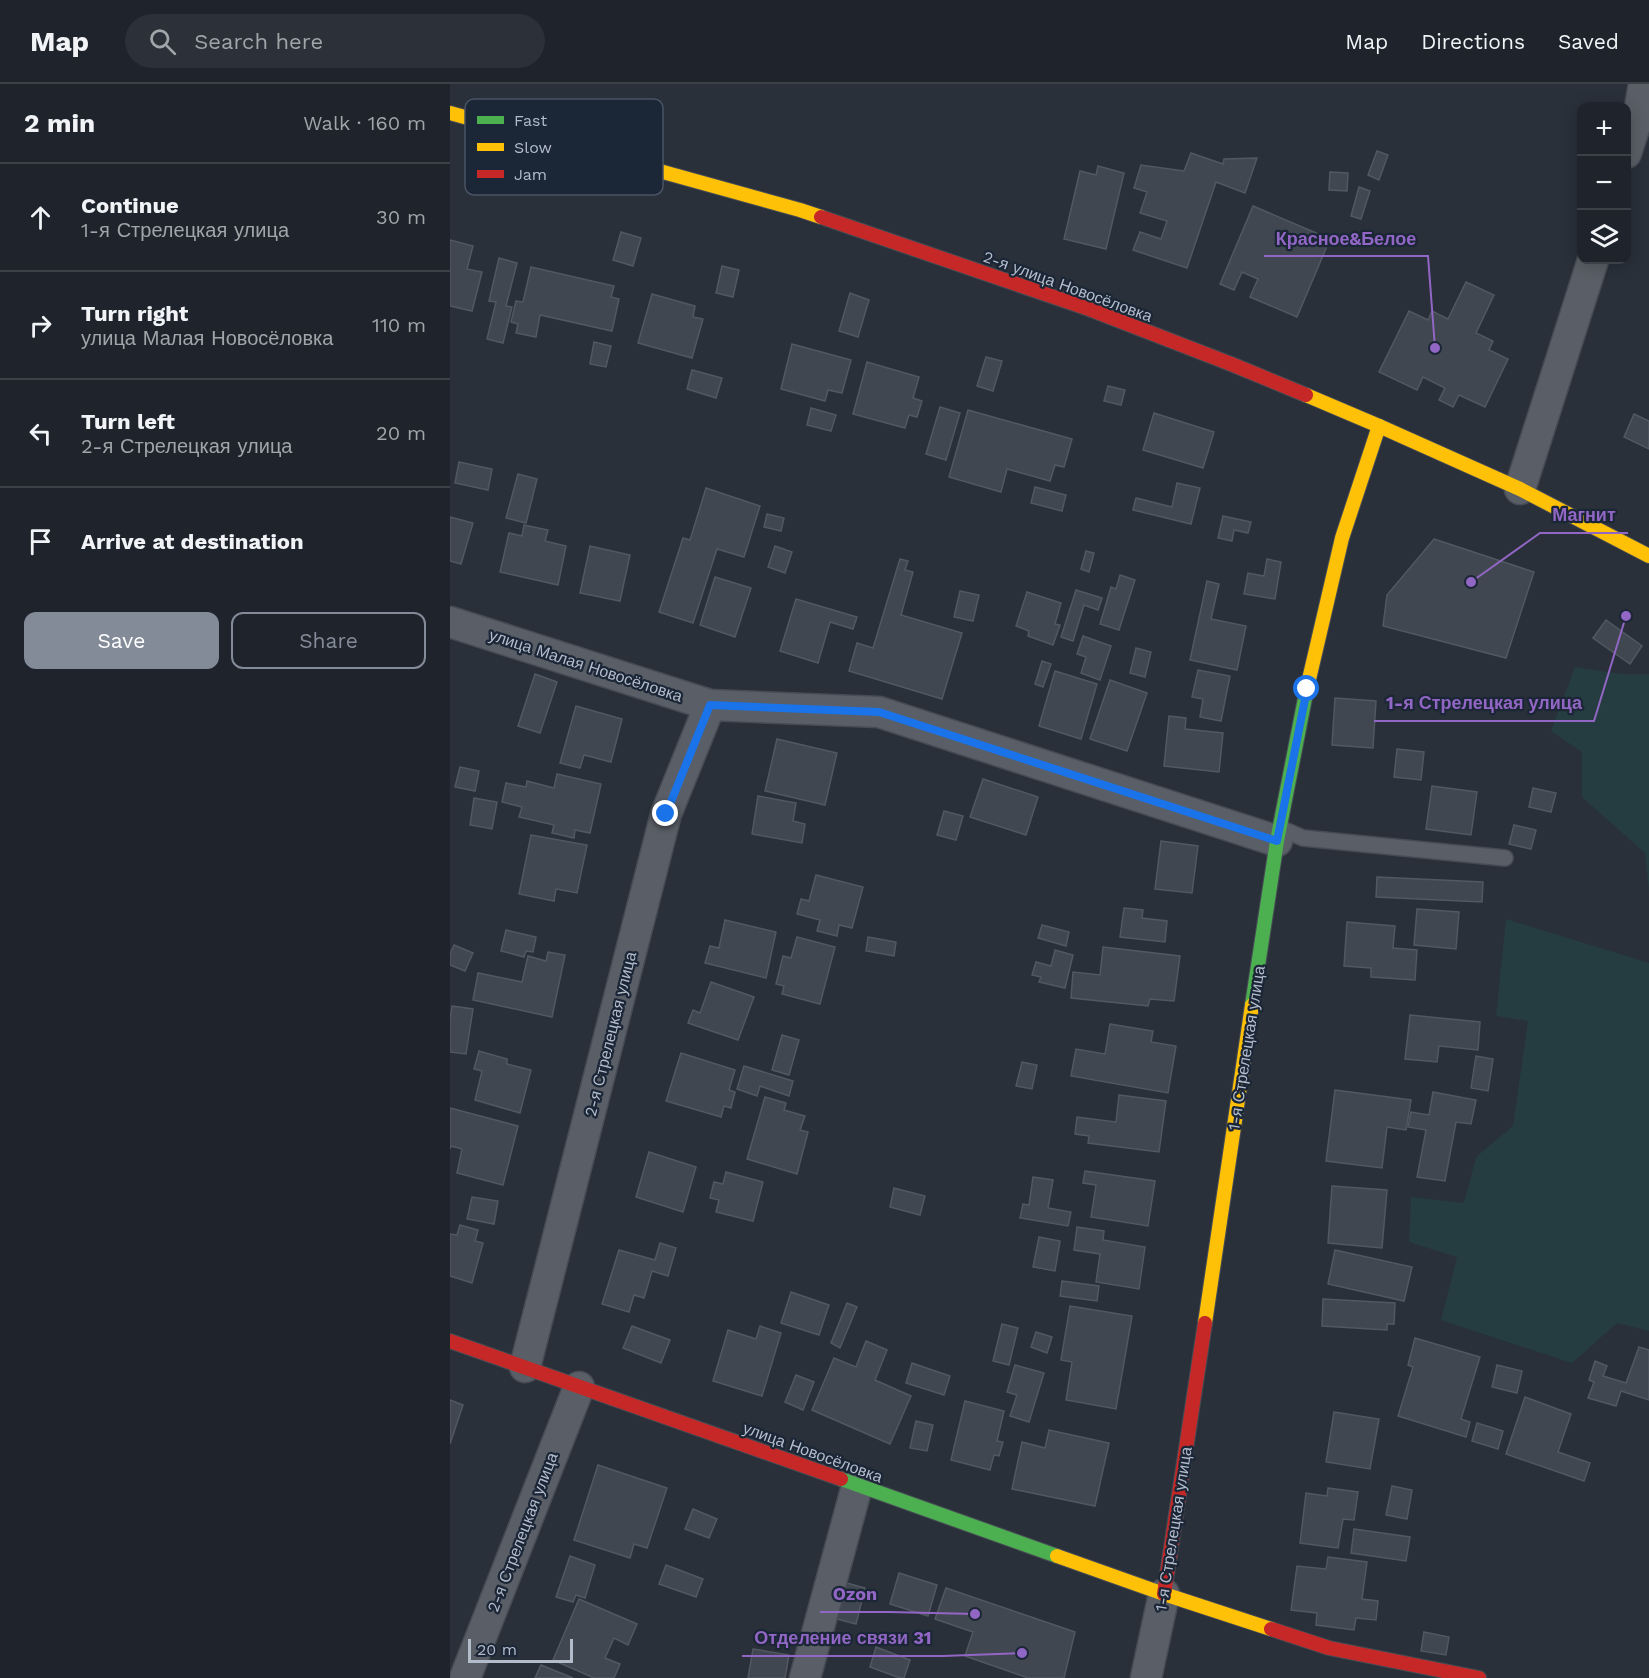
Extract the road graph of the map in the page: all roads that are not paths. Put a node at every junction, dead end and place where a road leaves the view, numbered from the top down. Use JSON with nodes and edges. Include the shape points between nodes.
{"nodes":[{"id":1,"x":1644,"y":84,"type":"edge"},
{"id":2,"x":450,"y":113,"type":"edge"},
{"id":3,"x":465,"y":117,"type":"edge"},
{"id":4,"x":1631,"y":138,"type":"edge"},
{"id":5,"x":663,"y":172,"type":"edge"},
{"id":6,"x":1592,"y":264,"type":"edge"},
{"id":7,"x":1379,"y":426,"type":"junction"},
{"id":8,"x":1520,"y":489,"type":"junction"},
{"id":9,"x":1649,"y":556,"type":"edge"},
{"id":10,"x":450,"y":622,"type":"edge"},
{"id":11,"x":710,"y":705,"type":"junction"},
{"id":12,"x":1278,"y":835,"type":"junction"},
{"id":13,"x":1506,"y":858,"type":"dead end"},
{"id":14,"x":450,"y":1341,"type":"edge"},
{"id":15,"x":525,"y":1367,"type":"junction"},
{"id":16,"x":579,"y":1387,"type":"junction"},
{"id":17,"x":857,"y":1486,"type":"junction"},
{"id":18,"x":1164,"y":1594,"type":"junction"},
{"id":19,"x":465,"y":1678,"type":"edge"},
{"id":20,"x":805,"y":1678,"type":"edge"},
{"id":21,"x":1146,"y":1678,"type":"edge"},
{"id":22,"x":1479,"y":1678,"type":"edge"}],
"edges":[{"from":1,"to":4,"type":"street"},
{"from":2,"to":3,"type":"street","name":"2-я улица Новосёловка"},
{"from":5,"to":7,"type":"street","name":"2-я улица Новосёловка","via":[[800,210],[1089,309]]},
{"from":6,"to":8,"type":"street"},
{"from":7,"to":8,"type":"street","name":"2-я улица Новосёловка"},
{"from":7,"to":12,"type":"street","name":"1-я Стрелецкая улица","via":[[1342,538]]},
{"from":8,"to":9,"type":"street","name":"2-я улица Новосёловка"},
{"from":10,"to":11,"type":"street","name":"улица Малая Новосёловка"},
{"from":11,"to":12,"type":"street","name":"улица Малая Новосёловка","via":[[879,712]]},
{"from":11,"to":15,"type":"street","name":"2-я Стрелецкая улица","via":[[666,814]]},
{"from":12,"to":13,"type":"lane"},
{"from":12,"to":18,"type":"street","name":"1-я Стрелецкая улица"},
{"from":14,"to":15,"type":"street","name":"улица Новосёловка"},
{"from":15,"to":16,"type":"street","name":"улица Новосёловка"},
{"from":16,"to":17,"type":"street","name":"улица Новосёловка"},
{"from":16,"to":19,"type":"street","name":"2-я Стрелецкая улица"},
{"from":17,"to":18,"type":"street","name":"улица Новосёловка"},
{"from":17,"to":20,"type":"street"},
{"from":18,"to":21,"type":"street","name":"1-я Стрелецкая улица"},
{"from":18,"to":22,"type":"street","name":"улица Новосёловка","via":[[1329,1648]]}]}
